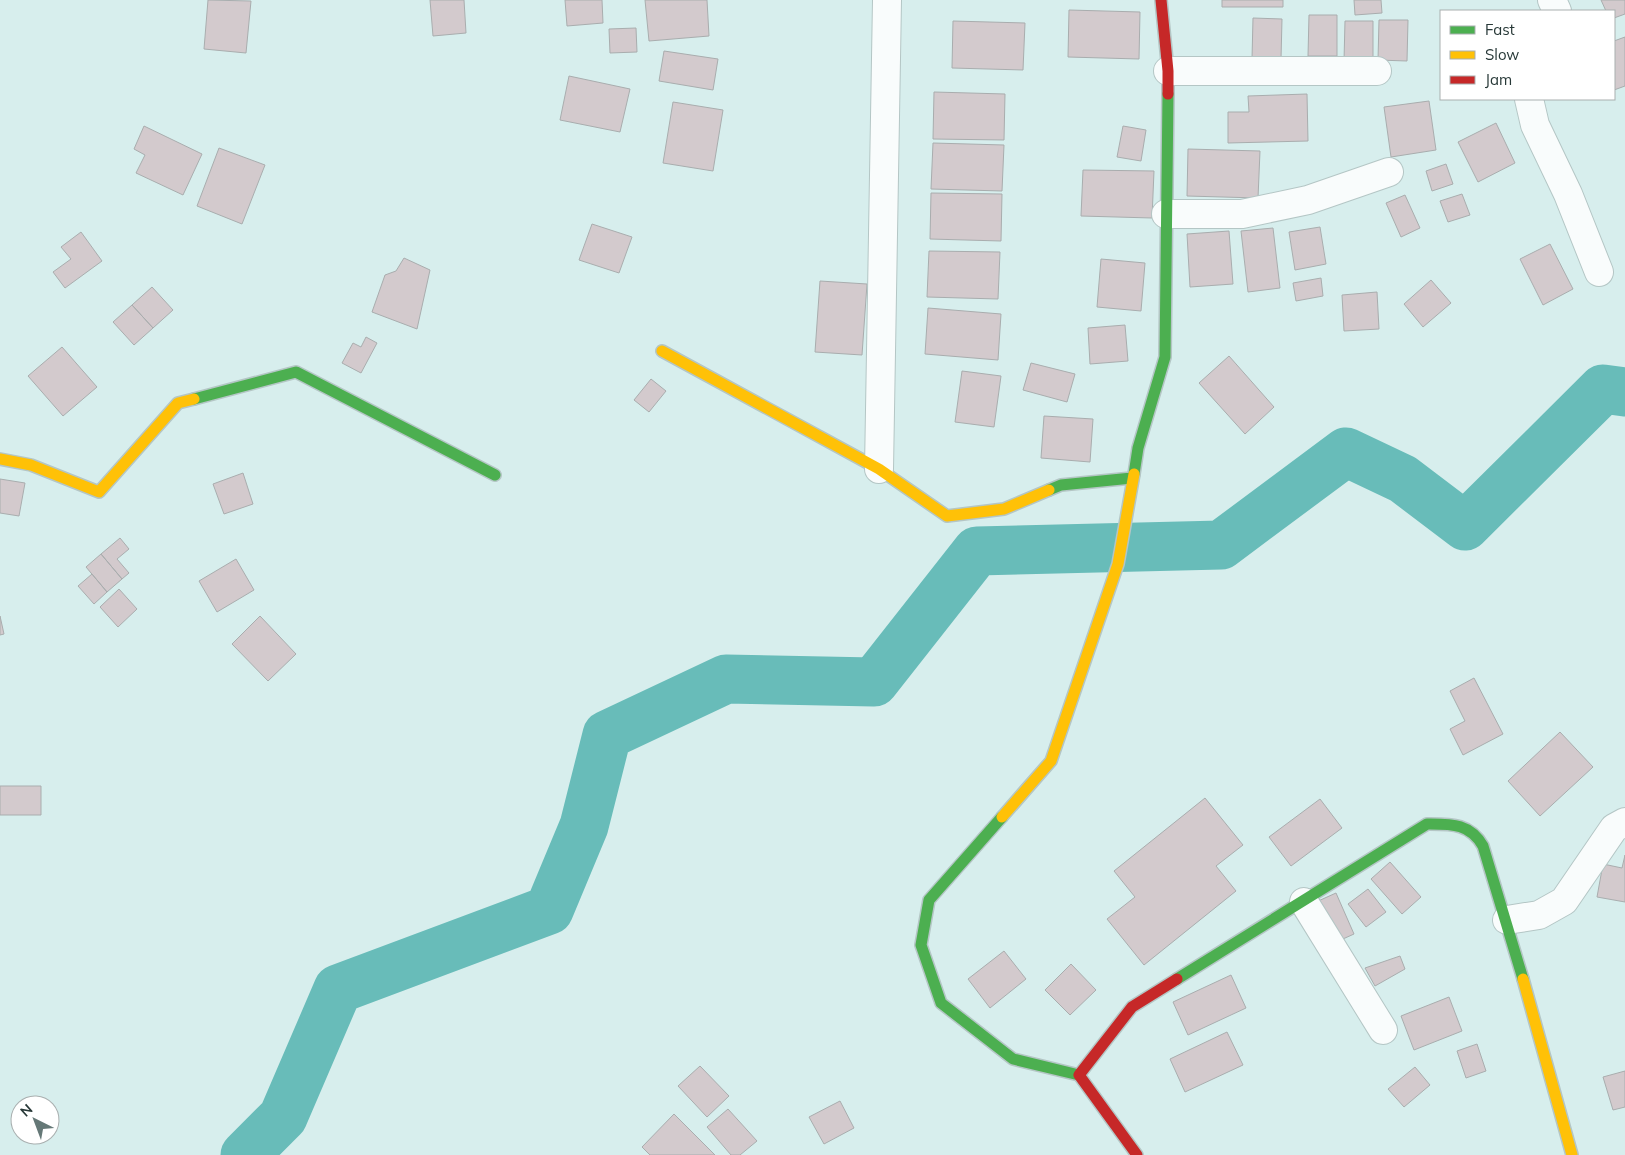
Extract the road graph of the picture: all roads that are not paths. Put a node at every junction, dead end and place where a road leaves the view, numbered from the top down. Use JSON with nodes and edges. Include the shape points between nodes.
{"nodes":[{"id":1,"x":887,"y":0,"type":"edge"},
{"id":2,"x":1161,"y":0,"type":"edge"},
{"id":3,"x":1168,"y":71,"type":"junction"},
{"id":4,"x":1377,"y":71,"type":"dead end"},
{"id":5,"x":1529,"y":100,"type":"edge"},
{"id":6,"x":1389,"y":172,"type":"dead end"},
{"id":7,"x":1166,"y":214,"type":"junction"},
{"id":8,"x":1599,"y":272,"type":"dead end"},
{"id":9,"x":662,"y":351,"type":"dead end"},
{"id":10,"x":0,"y":459,"type":"edge"},
{"id":11,"x":879,"y":469,"type":"junction"},
{"id":12,"x":495,"y":476,"type":"dead end"},
{"id":13,"x":1132,"y":478,"type":"junction"},
{"id":14,"x":1625,"y":822,"type":"edge"},
{"id":15,"x":1304,"y":902,"type":"junction"},
{"id":16,"x":1507,"y":920,"type":"junction"},
{"id":17,"x":1383,"y":1030,"type":"dead end"},
{"id":18,"x":1079,"y":1075,"type":"junction"},
{"id":19,"x":1137,"y":1155,"type":"edge"},
{"id":20,"x":1572,"y":1155,"type":"edge"}],
"edges":[{"from":1,"to":11,"type":"street"},
{"from":2,"to":3,"type":"street"},
{"from":3,"to":4,"type":"street"},
{"from":3,"to":7,"type":"street"},
{"from":5,"to":8,"type":"street","via":[[1535,125],[1568,194]]},
{"from":6,"to":7,"type":"street","via":[[1308,200],[1242,214]]},
{"from":7,"to":13,"type":"street","via":[[1165,357]]},
{"from":9,"to":11,"type":"street"},
{"from":10,"to":12,"type":"street","via":[[31,465],[98,492],[178,403],[296,372]]},
{"from":11,"to":13,"type":"street","via":[[947,516],[1004,509],[1061,485]]},
{"from":13,"to":18,"type":"street","via":[[1118,564],[1051,761],[929,900],[921,945],[942,1003],[1013,1059]]},
{"from":14,"to":16,"type":"street","via":[[1614,828],[1564,901],[1539,915]]},
{"from":15,"to":16,"type":"street","via":[[1427,824],[1463,824],[1478,837]]},
{"from":15,"to":17,"type":"street"},
{"from":15,"to":18,"type":"street","via":[[1132,1007]]},
{"from":16,"to":20,"type":"street"},
{"from":18,"to":19,"type":"street"}]}
